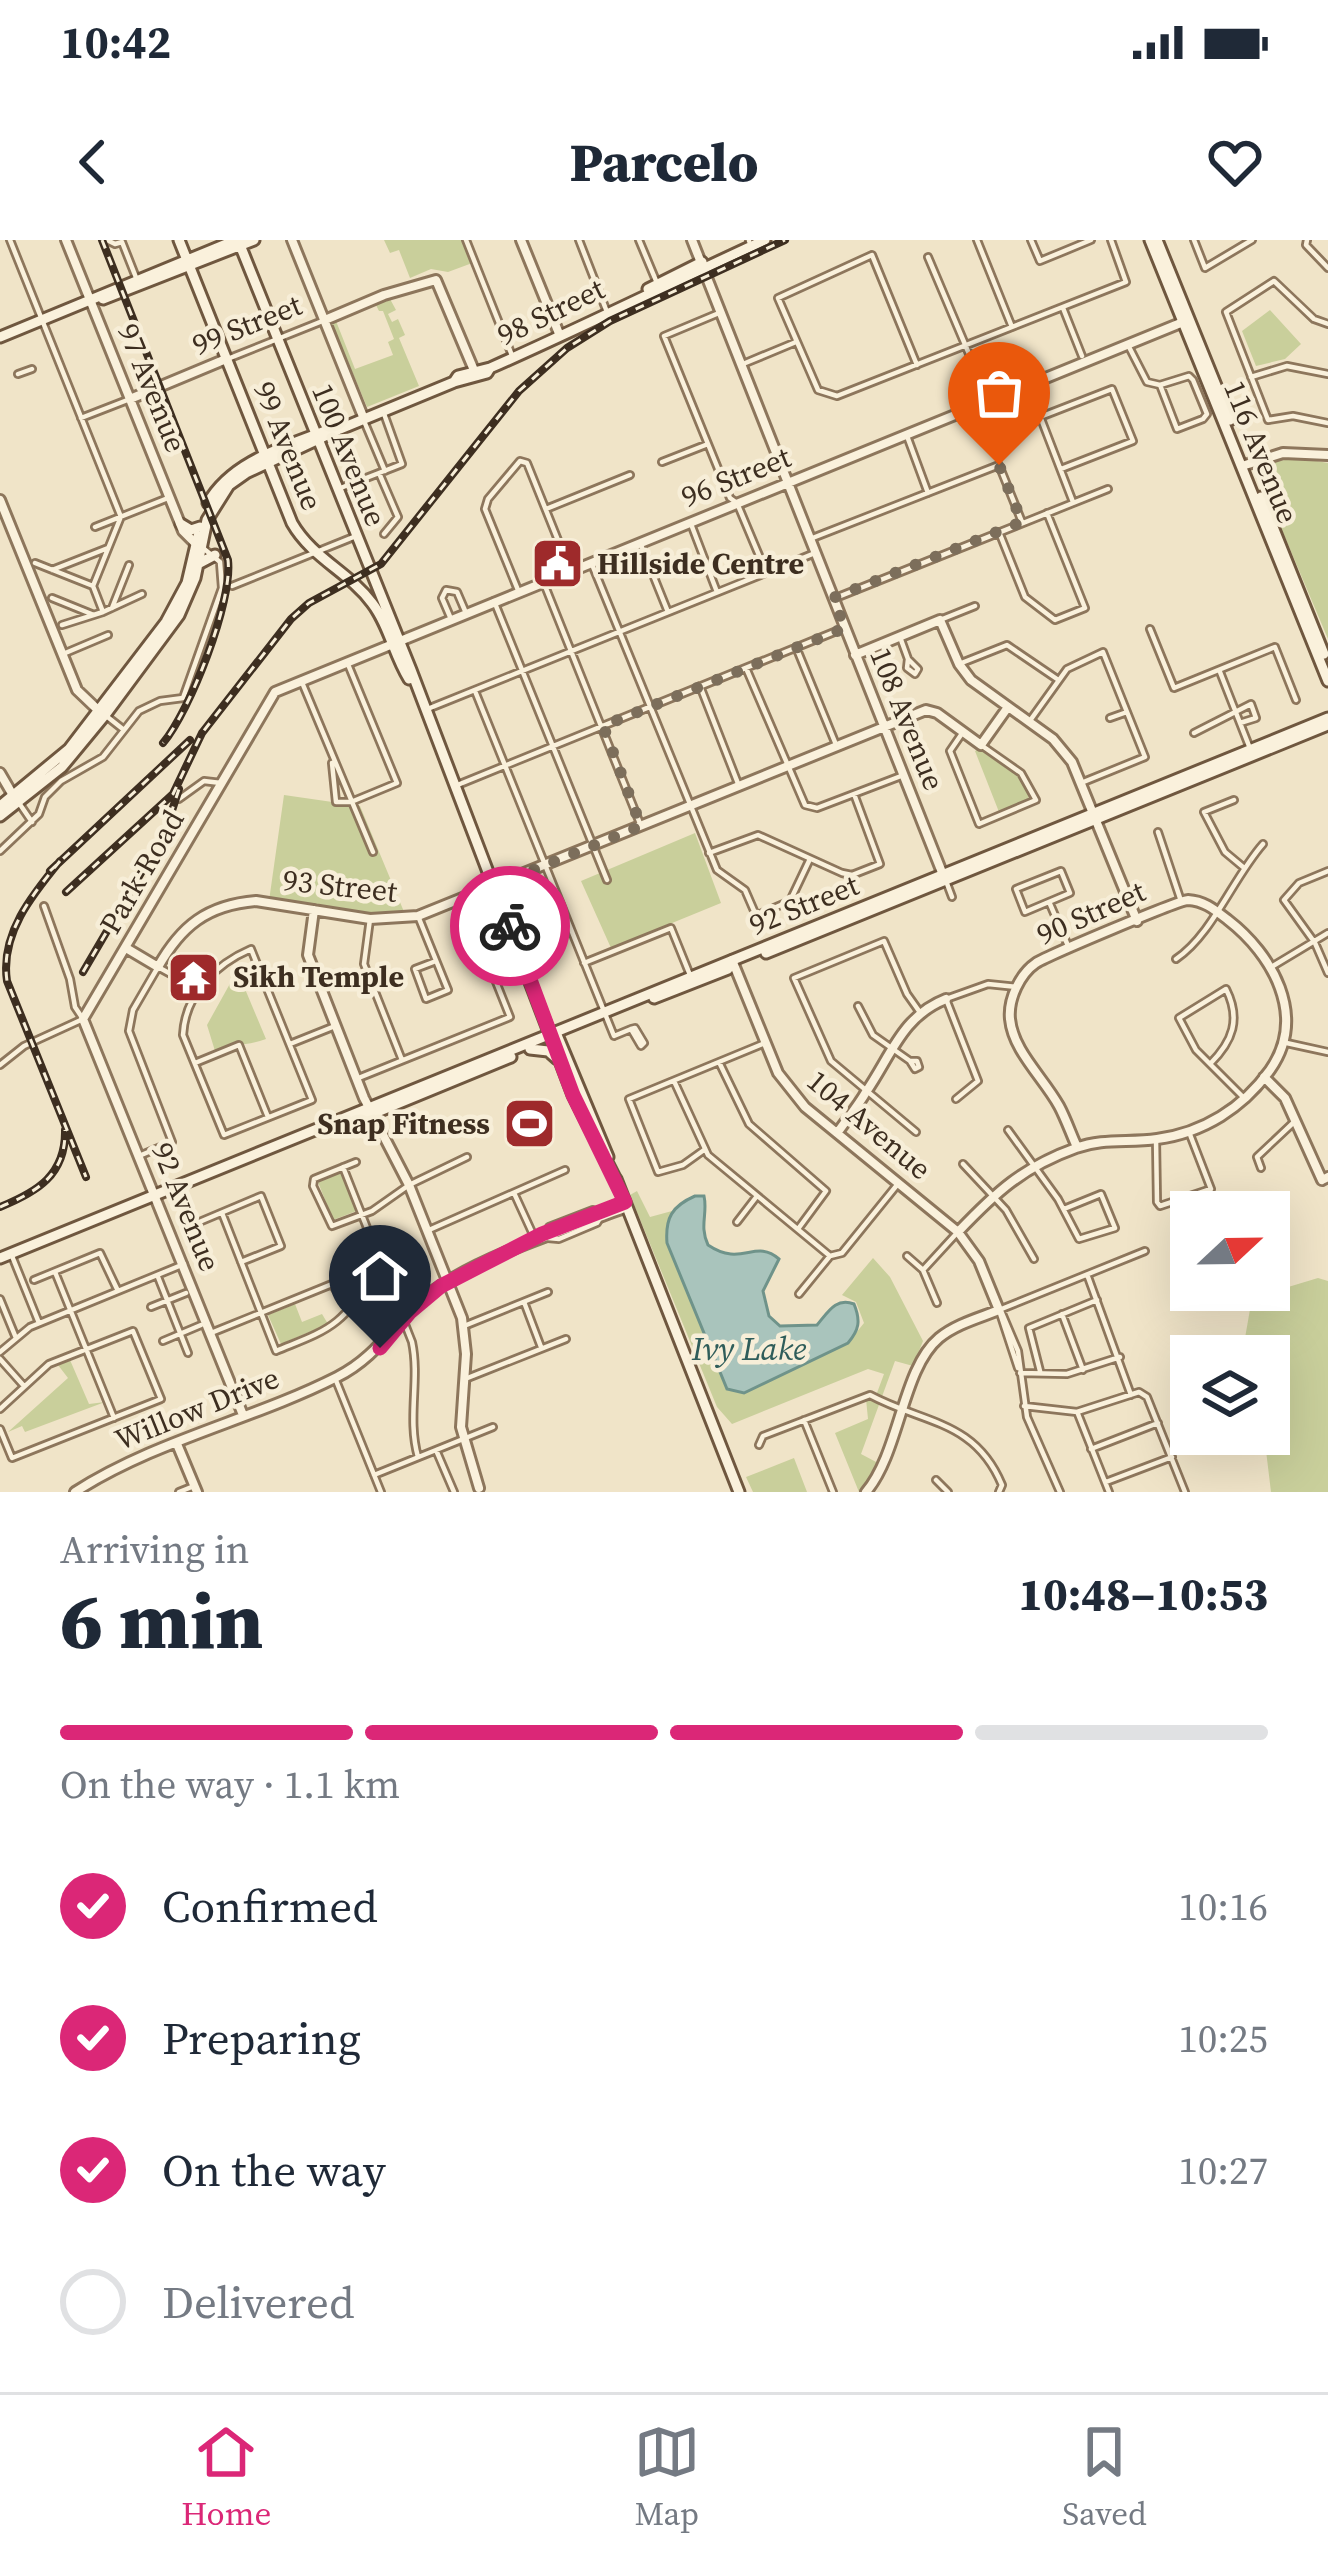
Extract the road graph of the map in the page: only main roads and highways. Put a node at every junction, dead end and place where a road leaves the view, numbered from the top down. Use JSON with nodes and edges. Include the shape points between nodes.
{"nodes":[{"id":1,"x":178,"y":240,"type":"edge"},
{"id":2,"x":254,"y":240,"type":"edge"},
{"id":3,"x":765,"y":240,"type":"edge"},
{"id":4,"x":1153,"y":240,"type":"edge"},
{"id":5,"x":238,"y":242,"type":"edge"},
{"id":6,"x":750,"y":242,"type":"edge"},
{"id":7,"x":184,"y":265,"type":"junction"},
{"id":8,"x":703,"y":265,"type":"junction"},
{"id":9,"x":633,"y":299,"type":"junction"},
{"id":10,"x":0,"y":337,"type":"edge"},
{"id":11,"x":317,"y":438,"type":"junction"},
{"id":12,"x":267,"y":459,"type":"junction"},
{"id":13,"x":1245,"y":465,"type":"junction"},
{"id":14,"x":181,"y":524,"type":"road end"},
{"id":15,"x":200,"y":526,"type":"junction"},
{"id":16,"x":199,"y":546,"type":"junction"},
{"id":17,"x":215,"y":555,"type":"road end"},
{"id":18,"x":199,"y":564,"type":"junction"},
{"id":19,"x":395,"y":641,"type":"junction"},
{"id":20,"x":1328,"y":664,"type":"edge"},
{"id":21,"x":1328,"y":681,"type":"edge"},
{"id":22,"x":101,"y":713,"type":"junction"},
{"id":23,"x":1328,"y":722,"type":"edge"},
{"id":24,"x":16,"y":800,"type":"junction"},
{"id":25,"x":0,"y":806,"type":"edge"},
{"id":26,"x":0,"y":816,"type":"edge"},
{"id":27,"x":733,"y":963,"type":"junction"},
{"id":28,"x":532,"y":982,"type":"junction"},
{"id":29,"x":605,"y":1015,"type":"junction"},
{"id":30,"x":544,"y":1017,"type":"junction"},
{"id":31,"x":554,"y":1036,"type":"junction"},
{"id":32,"x":538,"y":1040,"type":"junction"},
{"id":33,"x":530,"y":1049,"type":"junction"},
{"id":34,"x":560,"y":1062,"type":"junction"},
{"id":35,"x":370,"y":1112,"type":"junction"},
{"id":36,"x":616,"y":1180,"type":"junction"},
{"id":37,"x":5,"y":1256,"type":"edge"},
{"id":38,"x":734,"y":1491,"type":"edge"}],
"edges":[{"from":1,"to":7,"type":"main road"},
{"from":2,"to":5,"type":"main road"},
{"from":3,"to":6,"type":"main road"},
{"from":4,"to":13,"type":"main road","name":"116 Avenue"},
{"from":5,"to":7,"type":"main road"},
{"from":5,"to":11,"type":"main road","name":"100 Avenue"},
{"from":6,"to":8,"type":"main road","name":"98 Street"},
{"from":7,"to":10,"type":"main road"},
{"from":7,"to":12,"type":"main road","name":"99 Avenue"},
{"from":8,"to":9,"type":"main road","name":"98 Street"},
{"from":8,"to":9,"type":"main road","name":"98 Street"},
{"from":9,"to":11,"type":"main road","name":"98 Street","via":[[561,338]]},
{"from":11,"to":12,"type":"main road","name":"98 Street"},
{"from":11,"to":19,"type":"main road","name":"100 Avenue"},
{"from":12,"to":15,"type":"main road","via":[[225,479]]},
{"from":12,"to":16,"type":"main road","via":[[218,498]]},
{"from":12,"to":19,"type":"main road","name":"99 Avenue","via":[[292,523],[314,553],[362,591]]},
{"from":13,"to":20,"type":"main road","name":"116 Avenue"},
{"from":13,"to":21,"type":"main road","name":"116 Avenue"},
{"from":14,"to":15,"type":"main road"},
{"from":15,"to":16,"type":"main road"},
{"from":16,"to":18,"type":"main road"},
{"from":16,"to":22,"type":"main road","via":[[176,607]]},
{"from":17,"to":18,"type":"main road"},
{"from":18,"to":22,"type":"main road","via":[[178,615]]},
{"from":19,"to":28,"type":"main road","name":"100 Avenue"},
{"from":22,"to":24,"type":"main road","via":[[62,767]]},
{"from":23,"to":27,"type":"main road","name":"92 Street"},
{"from":24,"to":25,"type":"main road"},
{"from":24,"to":26,"type":"main road"},
{"from":27,"to":29,"type":"main road","name":"92 Street"},
{"from":27,"to":29,"type":"main road","name":"92 Street"},
{"from":28,"to":30,"type":"main road","name":"100 Avenue"},
{"from":28,"to":31,"type":"main road","name":"100 Avenue"},
{"from":29,"to":31,"type":"main road","name":"92 Street"},
{"from":30,"to":31,"type":"main road","name":"100 Avenue"},
{"from":30,"to":32,"type":"main road"},
{"from":31,"to":32,"type":"main road","name":"92 Street"},
{"from":31,"to":33,"type":"main road","name":"92 Street"},
{"from":31,"to":34,"type":"main road","name":"100 Avenue"},
{"from":31,"to":36,"type":"main road","name":"100 Avenue"},
{"from":32,"to":35,"type":"main road","name":"92 Street"},
{"from":33,"to":34,"type":"main road"},
{"from":33,"to":35,"type":"main road","name":"92 Street"},
{"from":34,"to":36,"type":"main road","name":"100 Avenue"},
{"from":35,"to":37,"type":"main road","name":"92 Street"},
{"from":36,"to":38,"type":"main road","name":"100 Avenue"}]}
